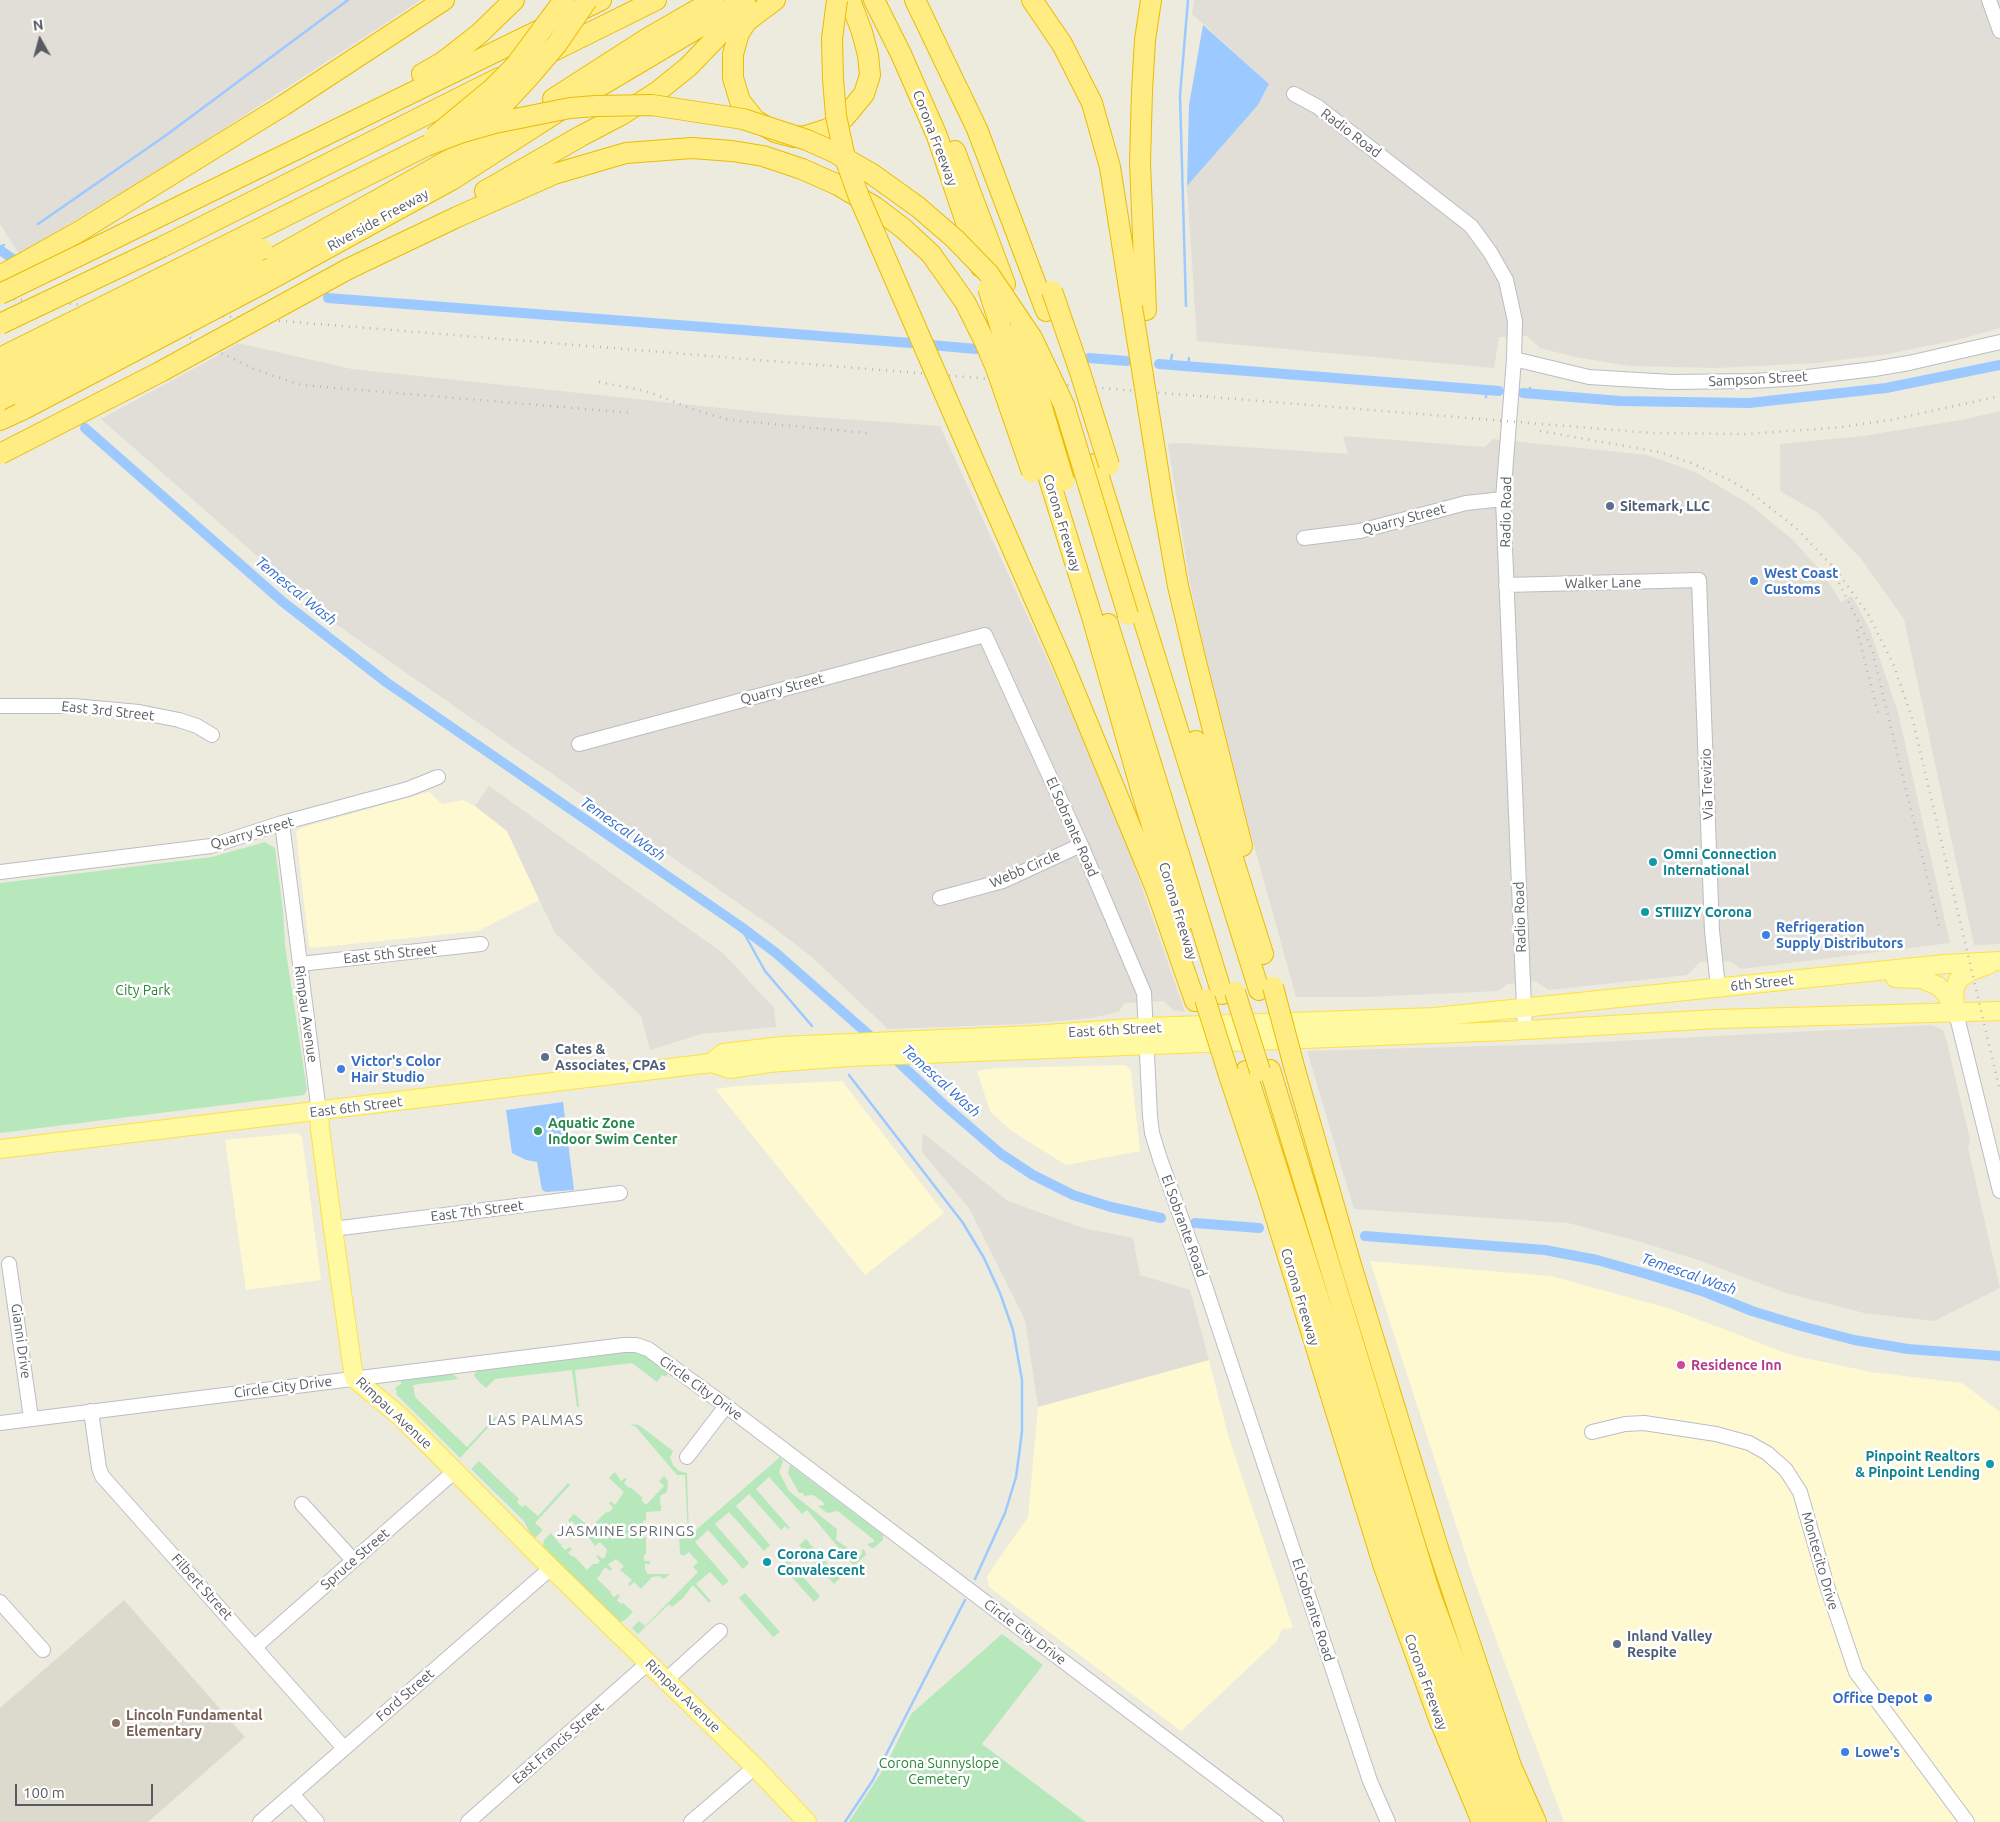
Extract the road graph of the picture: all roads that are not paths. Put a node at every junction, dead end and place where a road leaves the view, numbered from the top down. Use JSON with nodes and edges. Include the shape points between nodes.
{"nodes":[{"id":1,"x":444,"y":0,"type":"edge"},
{"id":2,"x":514,"y":0,"type":"edge"},
{"id":3,"x":564,"y":0,"type":"edge"},
{"id":4,"x":587,"y":0,"type":"edge"},
{"id":5,"x":601,"y":0,"type":"edge"},
{"id":6,"x":656,"y":0,"type":"edge"},
{"id":7,"x":714,"y":0,"type":"edge"},
{"id":8,"x":745,"y":0,"type":"edge"},
{"id":9,"x":775,"y":0,"type":"edge"},
{"id":10,"x":837,"y":0,"type":"edge"},
{"id":11,"x":850,"y":0,"type":"edge"},
{"id":12,"x":874,"y":0,"type":"edge"},
{"id":13,"x":888,"y":0,"type":"edge"},
{"id":14,"x":915,"y":0,"type":"edge"},
{"id":15,"x":930,"y":0,"type":"edge"},
{"id":16,"x":1151,"y":0,"type":"edge"},
{"id":17,"x":1989,"y":0,"type":"edge"},
{"id":18,"x":1035,"y":3,"type":"edge"},
{"id":19,"x":2000,"y":31,"type":"edge"},
{"id":20,"x":1294,"y":94,"type":"dead end"},
{"id":21,"x":224,"y":184,"type":"junction"},
{"id":22,"x":259,"y":259,"type":"junction"},
{"id":23,"x":348,"y":269,"type":"junction"},
{"id":24,"x":0,"y":276,"type":"edge"},
{"id":25,"x":996,"y":286,"type":"junction"},
{"id":26,"x":0,"y":294,"type":"edge"},
{"id":27,"x":1139,"y":308,"type":"junction"},
{"id":28,"x":0,"y":324,"type":"edge"},
{"id":29,"x":2000,"y":342,"type":"edge"},
{"id":30,"x":1514,"y":359,"type":"junction"},
{"id":31,"x":0,"y":360,"type":"edge"},
{"id":32,"x":0,"y":368,"type":"edge"},
{"id":33,"x":0,"y":378,"type":"edge"},
{"id":34,"x":0,"y":400,"type":"edge"},
{"id":35,"x":0,"y":420,"type":"edge"},
{"id":36,"x":0,"y":454,"type":"edge"},
{"id":37,"x":1102,"y":465,"type":"junction"},
{"id":38,"x":1039,"y":470,"type":"junction"},
{"id":39,"x":1503,"y":499,"type":"junction"},
{"id":40,"x":1304,"y":538,"type":"dead end"},
{"id":41,"x":1699,"y":580,"type":"joint"},
{"id":42,"x":1506,"y":585,"type":"junction"},
{"id":43,"x":1124,"y":617,"type":"junction"},
{"id":44,"x":985,"y":635,"type":"joint"},
{"id":45,"x":0,"y":706,"type":"edge"},
{"id":46,"x":212,"y":735,"type":"dead end"},
{"id":47,"x":580,"y":744,"type":"dead end"},
{"id":48,"x":438,"y":777,"type":"dead end"},
{"id":49,"x":282,"y":823,"type":"junction"},
{"id":50,"x":1081,"y":846,"type":"junction"},
{"id":51,"x":0,"y":872,"type":"edge"},
{"id":52,"x":1244,"y":892,"type":"junction"},
{"id":53,"x":940,"y":898,"type":"dead end"},
{"id":54,"x":480,"y":944,"type":"dead end"},
{"id":55,"x":2000,"y":962,"type":"edge"},
{"id":56,"x":300,"y":964,"type":"junction"},
{"id":57,"x":1811,"y":977,"type":"junction"},
{"id":58,"x":1718,"y":988,"type":"junction"},
{"id":59,"x":1233,"y":994,"type":"junction"},
{"id":60,"x":1524,"y":1008,"type":"junction"},
{"id":61,"x":2000,"y":1011,"type":"edge"},
{"id":62,"x":1956,"y":1013,"type":"junction"},
{"id":63,"x":1525,"y":1031,"type":"junction"},
{"id":64,"x":1147,"y":1036,"type":"junction"},
{"id":65,"x":711,"y":1063,"type":"junction"},
{"id":66,"x":1264,"y":1071,"type":"junction"},
{"id":67,"x":319,"y":1112,"type":"junction"},
{"id":68,"x":0,"y":1149,"type":"edge"},
{"id":69,"x":2000,"y":1191,"type":"edge"},
{"id":70,"x":620,"y":1194,"type":"dead end"},
{"id":71,"x":1302,"y":1195,"type":"junction"},
{"id":72,"x":333,"y":1229,"type":"junction"},
{"id":73,"x":9,"y":1264,"type":"dead end"},
{"id":74,"x":1323,"y":1264,"type":"junction"},
{"id":75,"x":354,"y":1378,"type":"junction"},
{"id":76,"x":726,"y":1406,"type":"junction"},
{"id":77,"x":91,"y":1411,"type":"junction"},
{"id":78,"x":31,"y":1418,"type":"junction"},
{"id":79,"x":0,"y":1423,"type":"edge"},
{"id":80,"x":1592,"y":1432,"type":"dead end"},
{"id":81,"x":687,"y":1457,"type":"dead end"},
{"id":82,"x":455,"y":1471,"type":"junction"},
{"id":83,"x":302,"y":1504,"type":"dead end"},
{"id":84,"x":354,"y":1560,"type":"junction"},
{"id":85,"x":551,"y":1568,"type":"junction"},
{"id":86,"x":0,"y":1602,"type":"edge"},
{"id":87,"x":720,"y":1631,"type":"dead end"},
{"id":88,"x":255,"y":1647,"type":"junction"},
{"id":89,"x":42,"y":1650,"type":"dead end"},
{"id":90,"x":648,"y":1663,"type":"junction"},
{"id":91,"x":1452,"y":1677,"type":"junction"},
{"id":92,"x":666,"y":1680,"type":"junction"},
{"id":93,"x":344,"y":1748,"type":"junction"},
{"id":94,"x":755,"y":1766,"type":"junction"},
{"id":95,"x":1464,"y":1782,"type":"junction"},
{"id":96,"x":292,"y":1794,"type":"junction"},
{"id":97,"x":260,"y":1822,"type":"edge"},
{"id":98,"x":317,"y":1822,"type":"edge"},
{"id":99,"x":468,"y":1822,"type":"edge"},
{"id":100,"x":691,"y":1822,"type":"edge"},
{"id":101,"x":807,"y":1822,"type":"edge"},
{"id":102,"x":1276,"y":1822,"type":"edge"},
{"id":103,"x":1388,"y":1822,"type":"edge"},
{"id":104,"x":1465,"y":1822,"type":"edge"},
{"id":105,"x":1482,"y":1822,"type":"edge"},
{"id":106,"x":1499,"y":1822,"type":"edge"},
{"id":107,"x":1518,"y":1822,"type":"edge"},
{"id":108,"x":1536,"y":1822,"type":"edge"},
{"id":109,"x":1967,"y":1822,"type":"edge"}],
"edges":[{"from":1,"to":24,"type":"highway","via":[[284,105],[80,231]]},
{"from":2,"to":21,"type":"highway","via":[[479,34],[443,62]]},
{"from":3,"to":22,"type":"highway","bridge":true,"via":[[515,66],[492,89],[433,138],[396,164],[341,195]]},
{"from":4,"to":22,"type":"highway","bridge":true,"via":[[557,44],[528,78],[502,106],[458,143]]},
{"from":5,"to":21,"type":"highway"},
{"from":6,"to":28,"type":"highway","bridge":true,"via":[[162,248]]},
{"from":7,"to":22,"type":"highway","via":[[515,123]]},
{"from":8,"to":22,"type":"highway","name":"Riverside Freeway","via":[[453,178]]},
{"from":8,"to":23,"type":"highway","bridge":true,"via":[[716,38],[657,92]]},
{"from":9,"to":11,"type":"highway","via":[[747,21],[739,32],[733,54],[733,78],[740,100],[755,120],[775,132],[794,137],[828,129],[849,114],[864,94],[870,75],[868,55]]},
{"from":10,"to":59,"type":"highway","bridge":true,"via":[[832,39],[836,116],[845,158],[859,197],[1064,666],[1156,889]]},
{"from":12,"to":25,"type":"highway","name":"Corona Freeway","via":[[937,136]]},
{"from":13,"to":25,"type":"highway","via":[[914,50],[967,181]]},
{"from":14,"to":37,"type":"highway","via":[[977,129],[1046,311],[1086,431]]},
{"from":15,"to":37,"type":"highway","name":"Corona Freeway","bridge":true,"via":[[984,117],[1052,291]]},
{"from":16,"to":27,"type":"highway","via":[[1142,91]]},
{"from":17,"to":19,"type":"street"},
{"from":18,"to":27,"type":"highway","via":[[1062,44],[1092,103],[1110,167]]},
{"from":20,"to":30,"type":"street","name":"Radio Road","via":[[1318,107],[1436,197],[1478,234],[1506,280],[1515,321]]},
{"from":21,"to":26,"type":"highway","bridge":true},
{"from":22,"to":31,"type":"highway","bridge":true},
{"from":22,"to":33,"type":"highway","bridge":true},
{"from":22,"to":34,"type":"highway","bridge":true,"via":[[76,363]]},
{"from":22,"to":35,"type":"highway","name":"Riverside Freeway","bridge":true,"via":[[24,409]]},
{"from":23,"to":36,"type":"highway","bridge":true,"via":[[160,372]]},
{"from":23,"to":38,"type":"highway","bridge":true,"via":[[554,174],[626,153],[692,148],[764,156],[838,185],[904,228],[931,254],[965,302]]},
{"from":25,"to":38,"type":"highway","name":"Corona Freeway","bridge":true},
{"from":25,"to":59,"type":"highway","bridge":true,"via":[[1064,481]]},
{"from":27,"to":52,"type":"highway","bridge":true,"via":[[1163,501],[1178,586],[1245,858]]},
{"from":29,"to":30,"type":"street","name":"Sampson Street","via":[[1882,368],[1754,381],[1671,382],[1589,377]]},
{"from":30,"to":39,"type":"street","name":"Radio Road"},
{"from":31,"to":43,"type":"highway","bridge":true,"via":[[426,146],[460,133],[570,108],[596,106],[652,104],[743,119],[807,140],[872,174],[948,232],[989,274],[1032,338],[1064,405]]},
{"from":32,"to":43,"type":"highway","bridge":true,"via":[[418,162],[477,139],[523,126],[576,117],[649,116],[717,125],[769,138],[840,169],[919,221],[977,280],[1022,344],[1052,406]]},
{"from":37,"to":52,"type":"highway","name":"Corona Freeway"},
{"from":37,"to":59,"type":"highway"},
{"from":38,"to":59,"type":"highway","name":"Corona Freeway","via":[[1075,565],[1142,793]]},
{"from":39,"to":40,"type":"street","name":"Quarry Street","via":[[1466,502],[1360,531]]},
{"from":39,"to":42,"type":"street","name":"Radio Road"},
{"from":41,"to":42,"type":"street","name":"Walker Lane"},
{"from":41,"to":58,"type":"street","name":"Via Trevizio","via":[[1712,922]]},
{"from":42,"to":60,"type":"street","name":"Radio Road"},
{"from":43,"to":59,"type":"highway"},
{"from":44,"to":47,"type":"street","name":"Quarry Street"},
{"from":44,"to":50,"type":"street","name":"El Sobrante Road"},
{"from":45,"to":46,"type":"street","name":"East 3rd Street","via":[[73,706],[139,712],[179,720]]},
{"from":48,"to":49,"type":"street","name":"Quarry Street","via":[[408,790]]},
{"from":49,"to":51,"type":"street","name":"Quarry Street","via":[[211,846]]},
{"from":49,"to":56,"type":"street","name":"Rimpau Avenue"},
{"from":50,"to":53,"type":"street","name":"Webb Circle","via":[[1003,881]]},
{"from":50,"to":64,"type":"street","name":"El Sobrante Road","via":[[1144,993]]},
{"from":52,"to":59,"type":"highway","name":"Corona Freeway"},
{"from":54,"to":56,"type":"street","name":"East 5th Street"},
{"from":55,"to":57,"type":"main road","name":"6th Street"},
{"from":55,"to":62,"type":"main road","via":[[1971,971],[1958,980],[1954,991]]},
{"from":56,"to":67,"type":"street","name":"Rimpau Avenue"},
{"from":57,"to":58,"type":"main road","name":"6th Street"},
{"from":57,"to":62,"type":"main road","via":[[1849,982],[1906,977],[1922,979],[1938,986],[1946,994]]},
{"from":58,"to":60,"type":"main road","name":"6th Street"},
{"from":59,"to":66,"type":"highway","name":"Corona Freeway","bridge":true},
{"from":59,"to":66,"type":"highway"},
{"from":59,"to":66,"type":"highway","name":"Corona Freeway","bridge":true,"via":[[1202,1022],[1218,1042]]},
{"from":60,"to":63,"type":"street","name":"Radio Road"},
{"from":60,"to":64,"type":"main road","name":"East 6th Street","via":[[1426,1018]]},
{"from":61,"to":62,"type":"main road"},
{"from":62,"to":63,"type":"main road","via":[[1700,1020]]},
{"from":62,"to":69,"type":"street"},
{"from":63,"to":64,"type":"main road","name":"East 6th Street"},
{"from":64,"to":65,"type":"main road","name":"East 6th Street","via":[[768,1063],[730,1069]]},
{"from":64,"to":65,"type":"main road","name":"East 6th Street","via":[[1032,1035],[782,1046],[723,1053]]},
{"from":64,"to":103,"type":"street","name":"El Sobrante Road","via":[[1152,1133],[1370,1781]]},
{"from":65,"to":67,"type":"main road","name":"East 6th Street"},
{"from":66,"to":71,"type":"highway","name":"Corona Freeway"},
{"from":66,"to":71,"type":"highway","name":"Corona Freeway"},
{"from":66,"to":71,"type":"highway"},
{"from":67,"to":68,"type":"main road","name":"East 6th Street"},
{"from":67,"to":72,"type":"main road","name":"Rimpau Avenue"},
{"from":70,"to":72,"type":"street","name":"East 7th Street"},
{"from":71,"to":74,"type":"highway","name":"Corona Freeway"},
{"from":71,"to":74,"type":"highway","name":"Corona Freeway"},
{"from":71,"to":74,"type":"highway"},
{"from":72,"to":75,"type":"main road","name":"Rimpau Avenue"},
{"from":73,"to":78,"type":"street","name":"Gianni Drive"},
{"from":74,"to":91,"type":"highway","via":[[1457,1652]]},
{"from":74,"to":91,"type":"highway","via":[[1435,1664]]},
{"from":74,"to":95,"type":"highway","name":"Corona Freeway","via":[[1384,1567]]},
{"from":74,"to":108,"type":"highway","name":"Corona Freeway","via":[[1437,1545],[1512,1766]]},
{"from":75,"to":76,"type":"street","name":"Circle City Drive","via":[[624,1344],[648,1349]]},
{"from":75,"to":77,"type":"street","name":"Circle City Drive"},
{"from":75,"to":82,"type":"main road","name":"Rimpau Avenue","via":[[401,1416]]},
{"from":76,"to":81,"type":"street"},
{"from":76,"to":102,"type":"street","name":"Circle City Drive"},
{"from":77,"to":78,"type":"street","name":"Circle City Drive"},
{"from":77,"to":88,"type":"street","name":"Filbert Street","via":[[102,1476]]},
{"from":78,"to":79,"type":"street","name":"Circle City Drive"},
{"from":80,"to":109,"type":"street","name":"Montecito Drive","via":[[1644,1423],[1708,1433],[1749,1443],[1767,1453],[1786,1470],[1800,1492],[1856,1672]]},
{"from":82,"to":84,"type":"street","name":"Spruce Street"},
{"from":82,"to":85,"type":"main road","name":"Rimpau Avenue"},
{"from":83,"to":84,"type":"street"},
{"from":84,"to":88,"type":"street","name":"Spruce Street"},
{"from":85,"to":90,"type":"main road","name":"Rimpau Avenue"},
{"from":85,"to":93,"type":"street","name":"Ford Street"},
{"from":86,"to":89,"type":"street"},
{"from":87,"to":92,"type":"street"},
{"from":88,"to":93,"type":"street","name":"Filbert Street"},
{"from":90,"to":92,"type":"main road","name":"Rimpau Avenue"},
{"from":90,"to":99,"type":"street","name":"East Francis Street"},
{"from":91,"to":106,"type":"highway","via":[[1470,1752]]},
{"from":91,"to":107,"type":"highway"},
{"from":92,"to":94,"type":"main road","name":"Rimpau Avenue"},
{"from":93,"to":96,"type":"street","name":"Ford Street"},
{"from":94,"to":100,"type":"street"},
{"from":94,"to":101,"type":"main road","name":"Rimpau Avenue"},
{"from":95,"to":104,"type":"highway"},
{"from":95,"to":105,"type":"highway","name":"Corona Freeway"},
{"from":96,"to":97,"type":"street","name":"Ford Street"},
{"from":96,"to":98,"type":"street"}]}
